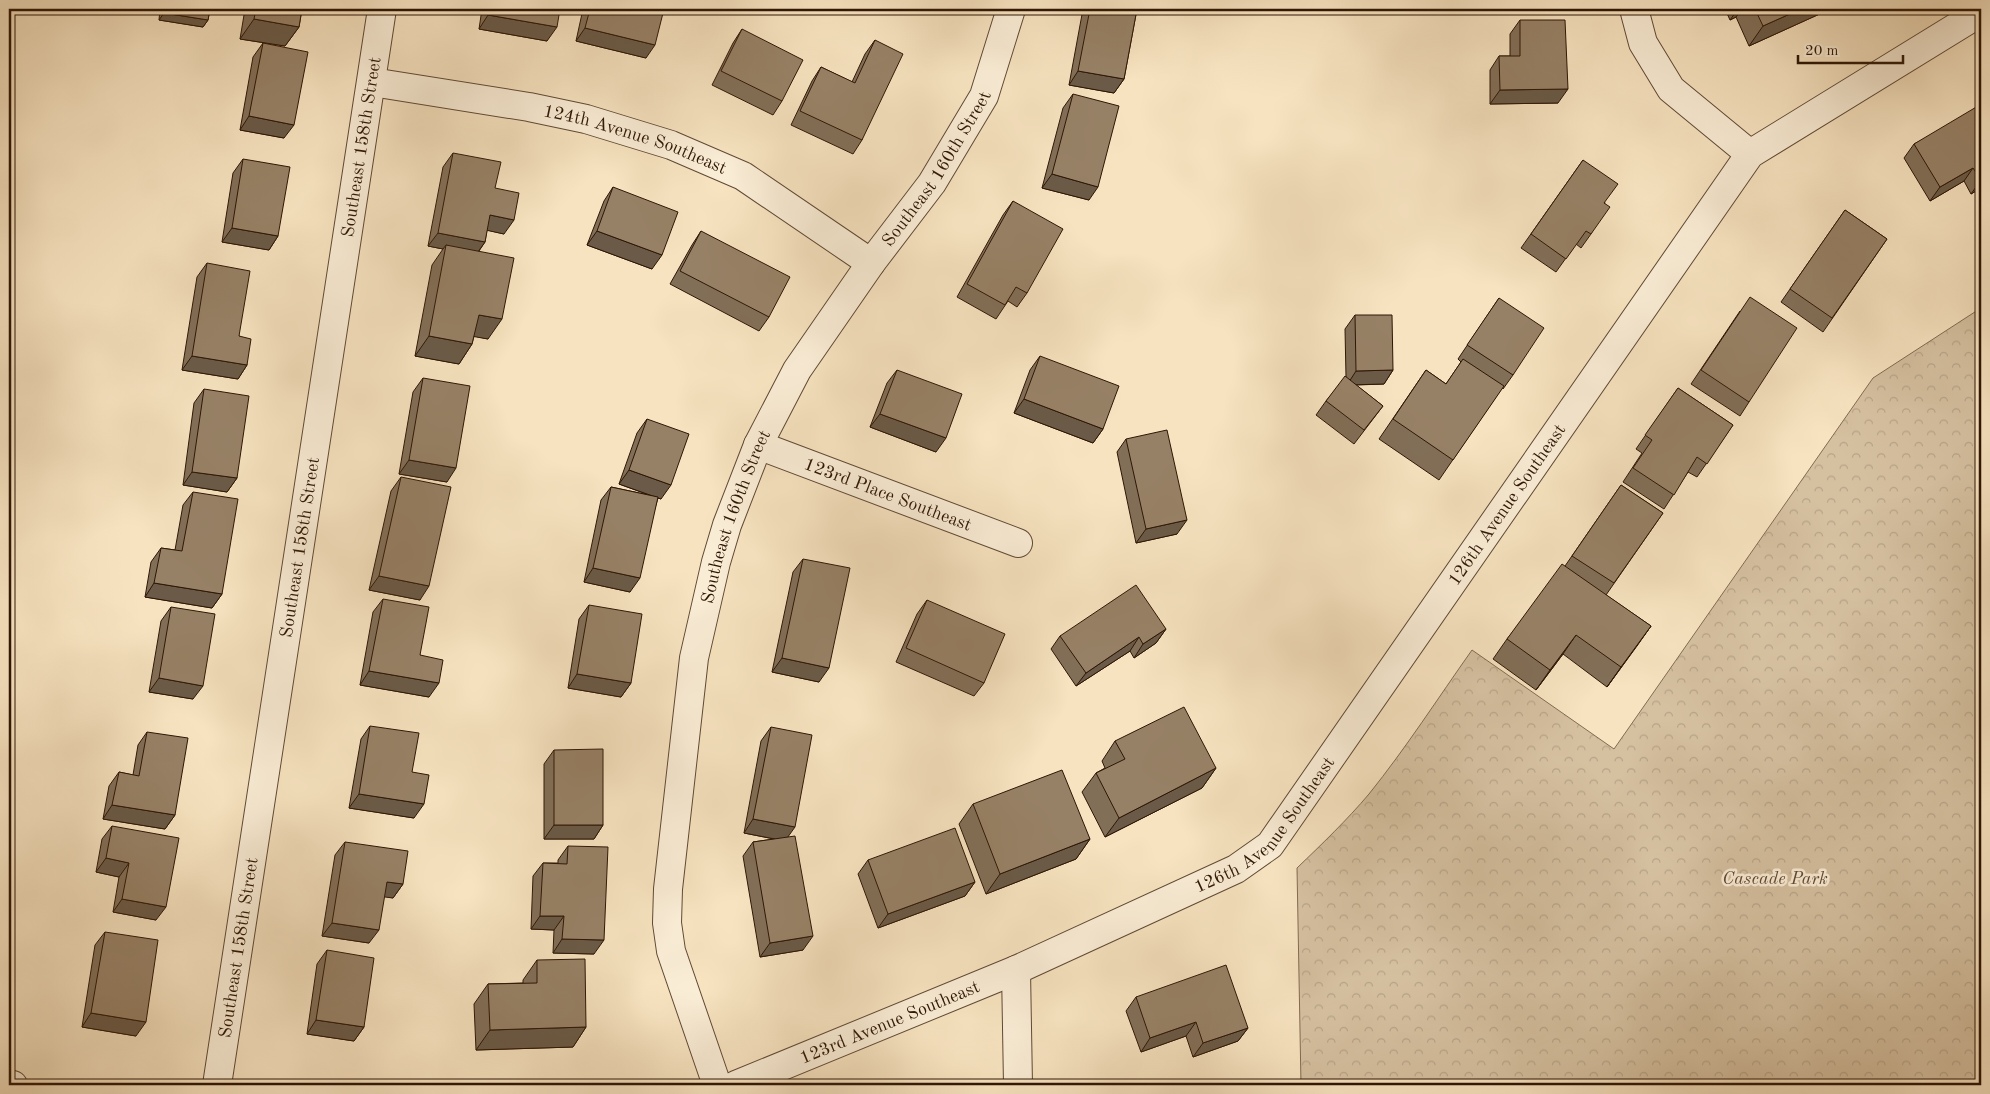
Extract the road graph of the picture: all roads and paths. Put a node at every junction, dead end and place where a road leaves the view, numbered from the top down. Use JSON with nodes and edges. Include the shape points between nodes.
{"nodes":[{"id":1,"x":382,"y":9,"type":"edge"},
{"id":2,"x":1011,"y":9,"type":"edge"},
{"id":3,"x":1634,"y":9,"type":"edge"},
{"id":4,"x":1981,"y":12,"type":"edge"},
{"id":5,"x":372,"y":82,"type":"junction"},
{"id":6,"x":1750,"y":154,"type":"junction"},
{"id":7,"x":871,"y":263,"type":"junction"},
{"id":8,"x":758,"y":445,"type":"junction"},
{"id":9,"x":1018,"y":543,"type":"dead end"},
{"id":10,"x":1016,"y":970,"type":"junction"},
{"id":11,"x":9,"y":1084,"type":"edge"},
{"id":12,"x":13,"y":1085,"type":"edge"},
{"id":13,"x":217,"y":1085,"type":"edge"},
{"id":14,"x":716,"y":1085,"type":"edge"},
{"id":15,"x":736,"y":1085,"type":"edge"},
{"id":16,"x":1018,"y":1085,"type":"edge"}],
"edges":[{"from":1,"to":5,"type":"street","name":"Southeast 158th Street"},
{"from":2,"to":7,"type":"street","name":"Southeast 160th Street","via":[[984,96],[932,183]]},
{"from":3,"to":6,"type":"street","via":[[1643,43],[1671,89]]},
{"from":4,"to":6,"type":"street","name":"126th Avenue Southeast"},
{"from":5,"to":7,"type":"street","name":"124th Avenue Southeast","via":[[586,119],[671,145],[743,176]]},
{"from":5,"to":13,"type":"street","name":"Southeast 158th Street"},
{"from":6,"to":10,"type":"street","name":"126th Avenue Southeast","via":[[1270,845],[1236,869]]},
{"from":7,"to":8,"type":"street","name":"Southeast 160th Street","via":[[797,370]]},
{"from":8,"to":9,"type":"street","name":"123rd Place Southeast"},
{"from":8,"to":14,"type":"street","name":"Southeast 160th Street","via":[[727,525],[694,658],[668,889],[667,923],[671,951]]},
{"from":10,"to":15,"type":"street","name":"123rd Avenue Southeast"},
{"from":10,"to":16,"type":"street"},
{"from":11,"to":12,"type":"street"}]}
